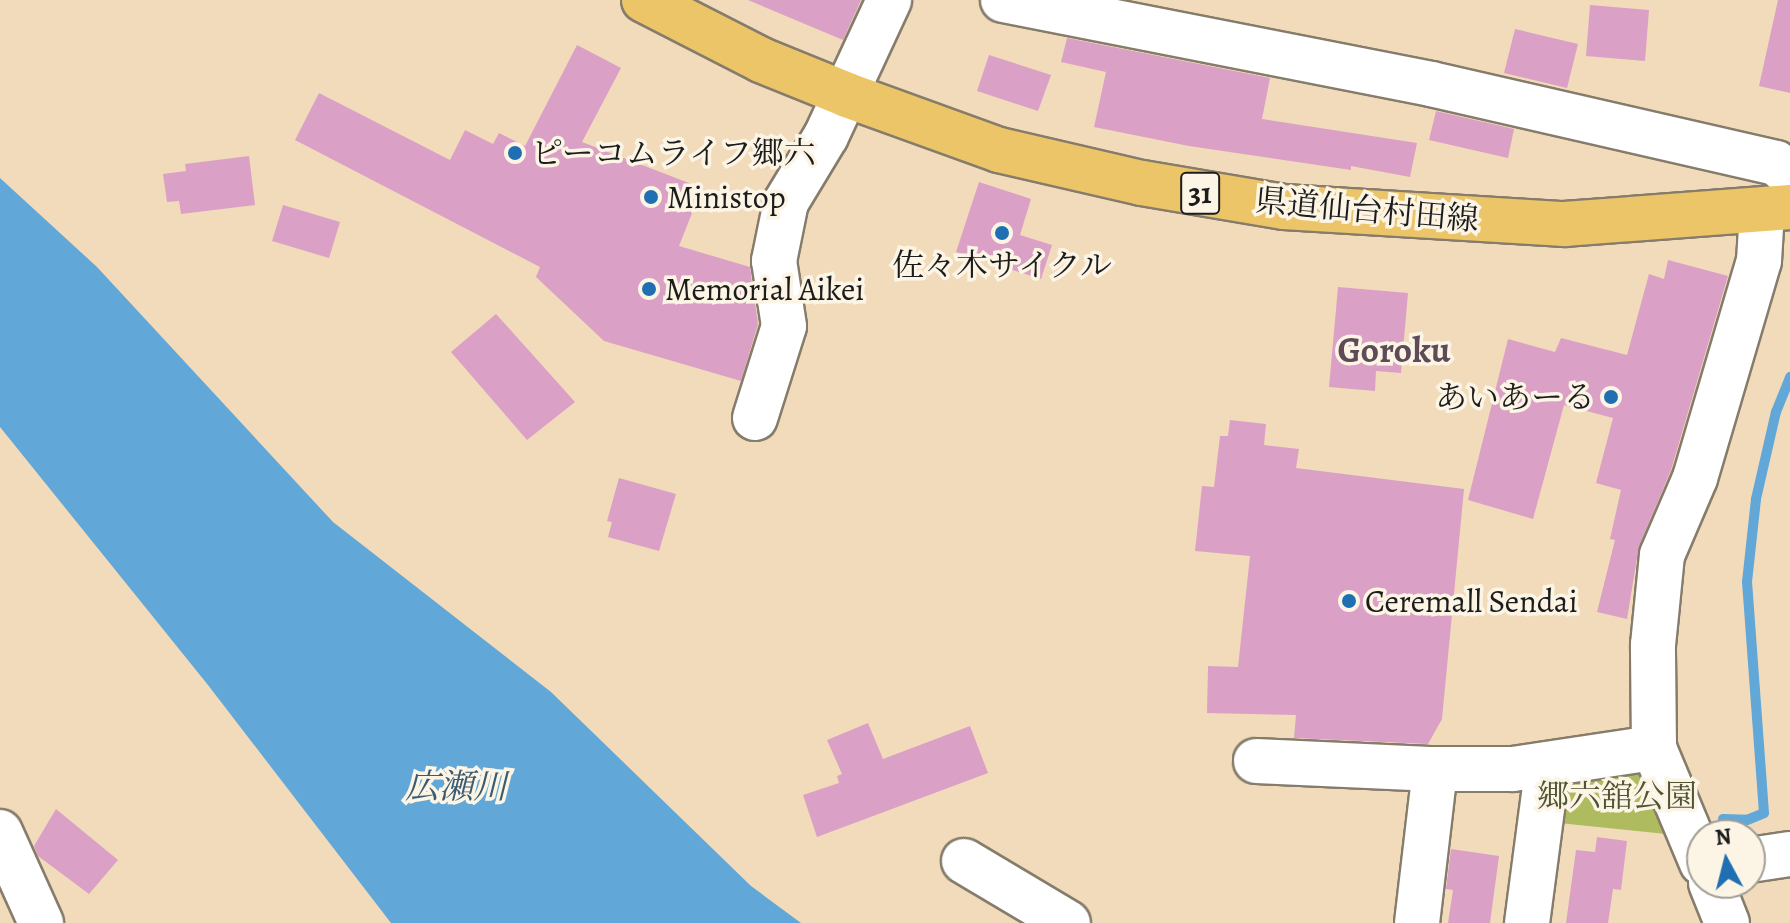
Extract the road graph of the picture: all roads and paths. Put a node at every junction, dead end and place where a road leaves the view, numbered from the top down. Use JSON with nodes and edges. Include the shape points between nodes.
{"nodes":[{"id":1,"x":644,"y":0,"type":"edge"},
{"id":2,"x":889,"y":0,"type":"edge"},
{"id":3,"x":1003,"y":0,"type":"edge"},
{"id":4,"x":847,"y":95,"type":"junction"},
{"id":5,"x":1790,"y":175,"type":"edge"},
{"id":6,"x":1776,"y":209,"type":"edge"},
{"id":7,"x":755,"y":418,"type":"dead end"},
{"id":8,"x":1654,"y":748,"type":"junction"},
{"id":9,"x":1256,"y":761,"type":"dead end"},
{"id":10,"x":1548,"y":764,"type":"junction"},
{"id":11,"x":1435,"y":769,"type":"junction"},
{"id":12,"x":1686,"y":825,"type":"edge"},
{"id":13,"x":0,"y":832,"type":"edge"},
{"id":14,"x":1790,"y":854,"type":"edge"},
{"id":15,"x":1766,"y":858,"type":"edge"},
{"id":16,"x":964,"y":861,"type":"dead end"},
{"id":17,"x":1717,"y":899,"type":"edge"},
{"id":18,"x":41,"y":923,"type":"edge"},
{"id":19,"x":1068,"y":923,"type":"edge"},
{"id":20,"x":1417,"y":923,"type":"edge"},
{"id":21,"x":1527,"y":923,"type":"edge"},
{"id":22,"x":1727,"y":923,"type":"edge"}],
"edges":[{"from":1,"to":4,"type":"main road","name":"県道仙台村田線","number":"31","via":[[761,60]]},
{"from":2,"to":4,"type":"street"},
{"from":3,"to":5,"type":"street","via":[[1431,84],[1776,163]]},
{"from":4,"to":6,"type":"main road","name":"県道仙台村田線","number":"31","via":[[999,150],[1142,183],[1284,207],[1564,224]]},
{"from":4,"to":7,"type":"street","via":[[786,202],[774,261],[784,326]]},
{"from":6,"to":8,"type":"street","via":[[1695,478],[1662,555],[1653,645]]},
{"from":8,"to":10,"type":"street"},
{"from":8,"to":12,"type":"street"},
{"from":9,"to":11,"type":"street"},
{"from":10,"to":11,"type":"street"},
{"from":10,"to":21,"type":"street"},
{"from":11,"to":20,"type":"street"},
{"from":13,"to":18,"type":"street"},
{"from":14,"to":15,"type":"street"},
{"from":16,"to":19,"type":"street"},
{"from":17,"to":22,"type":"street"}]}
